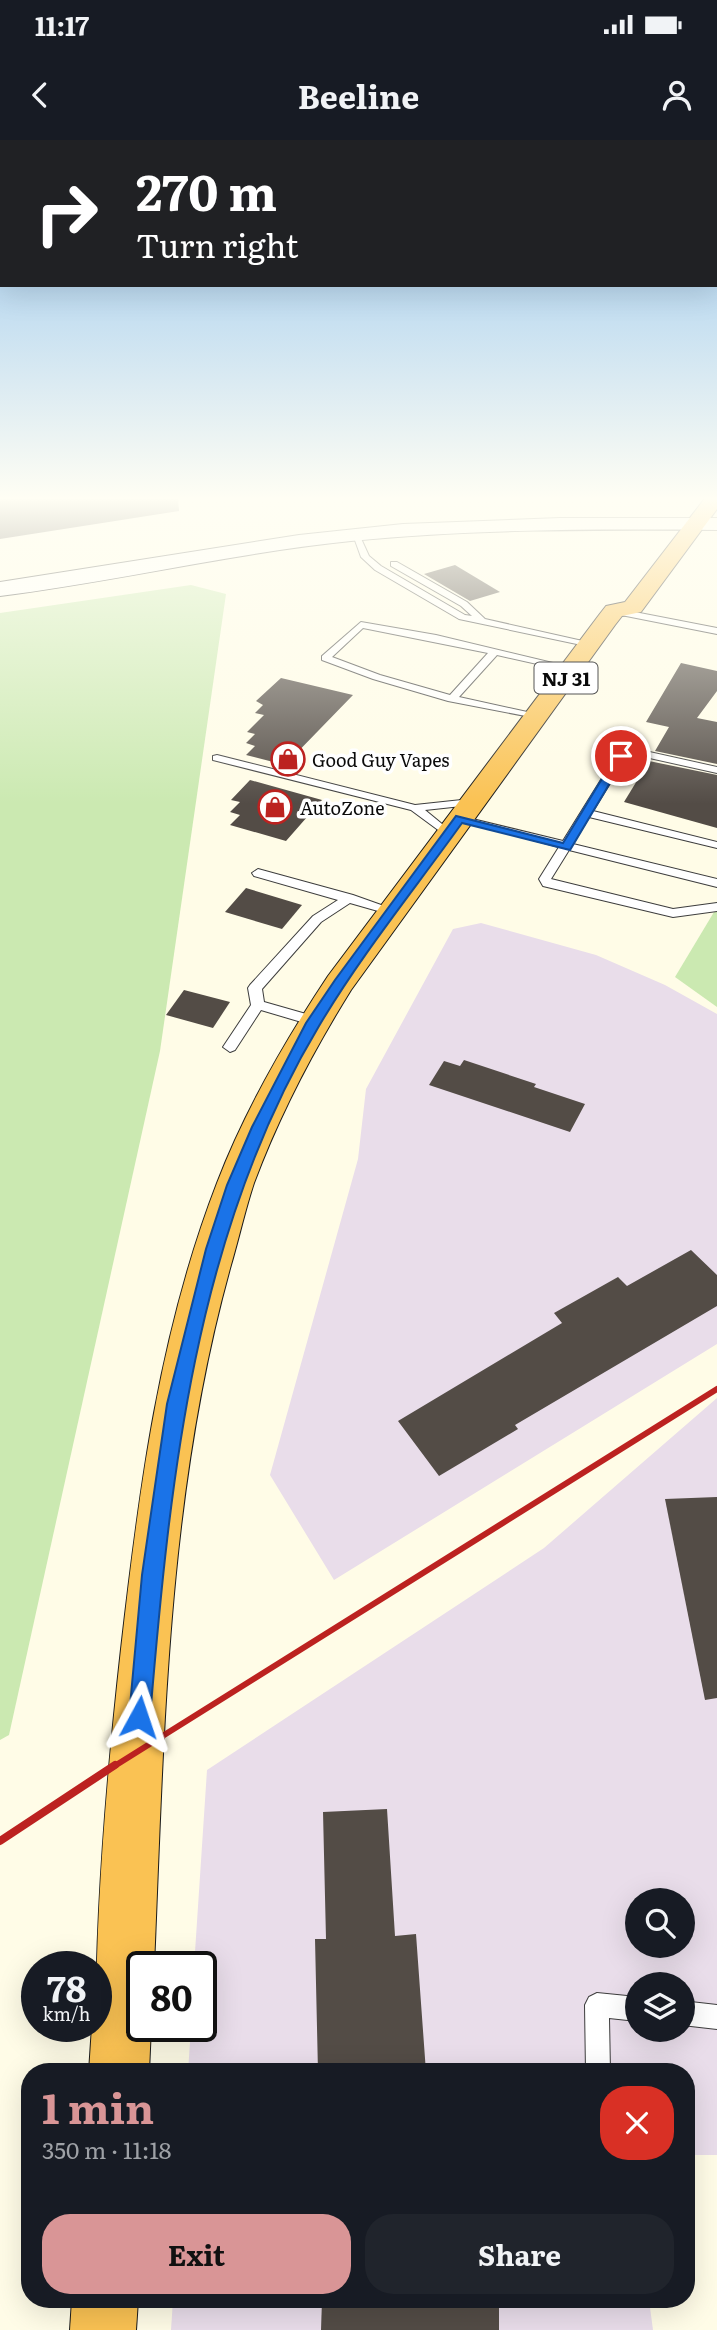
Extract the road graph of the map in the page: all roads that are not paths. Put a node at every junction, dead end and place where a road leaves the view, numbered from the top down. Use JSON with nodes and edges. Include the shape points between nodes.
{"nodes":[{"id":1,"x":429,"y":599,"type":"edge"},
{"id":2,"x":447,"y":599,"type":"edge"},
{"id":3,"x":617,"y":599,"type":"junction"},
{"id":4,"x":640,"y":599,"type":"edge"},
{"id":5,"x":480,"y":619,"type":"junction"},
{"id":6,"x":717,"y":631,"type":"edge"},
{"id":7,"x":591,"y":644,"type":"junction"},
{"id":8,"x":495,"y":651,"type":"junction"},
{"id":9,"x":573,"y":669,"type":"junction"},
{"id":10,"x":452,"y":699,"type":"junction"},
{"id":11,"x":527,"y":731,"type":"junction"},
{"id":12,"x":217,"y":758,"type":"dead end"},
{"id":13,"x":717,"y":770,"type":"edge"},
{"id":14,"x":415,"y":808,"type":"junction"},
{"id":15,"x":587,"y":813,"type":"junction"},
{"id":16,"x":460,"y":818,"type":"junction"},
{"id":17,"x":717,"y":845,"type":"edge"},
{"id":18,"x":566,"y":847,"type":"junction"},
{"id":19,"x":258,"y":873,"type":"dead end"},
{"id":20,"x":717,"y":883,"type":"edge"},
{"id":21,"x":349,"y":898,"type":"junction"},
{"id":22,"x":717,"y":907,"type":"edge"},
{"id":23,"x":392,"y":911,"type":"junction"},
{"id":24,"x":258,"y":1005,"type":"junction"},
{"id":25,"x":315,"y":1021,"type":"junction"},
{"id":26,"x":230,"y":1047,"type":"dead end"},
{"id":27,"x":625,"y":2008,"type":"edge"},
{"id":28,"x":695,"y":2014,"type":"edge"},
{"id":29,"x":717,"y":2017,"type":"edge"},
{"id":30,"x":120,"y":2063,"type":"edge"},
{"id":31,"x":598,"y":2063,"type":"edge"},
{"id":32,"x":104,"y":2308,"type":"edge"},
{"id":33,"x":103,"y":2330,"type":"edge"}],
"edges":[{"from":1,"to":5,"type":"lane","via":[[462,617]]},
{"from":2,"to":5,"type":"lane"},
{"from":3,"to":4,"type":"highway","name":"NJ 31","number":"NJ 31","via":[[633,607]]},
{"from":3,"to":6,"type":"lane"},
{"from":3,"to":7,"type":"highway","name":"NJ 31","number":"NJ 31"},
{"from":5,"to":7,"type":"lane"},
{"from":7,"to":9,"type":"highway","name":"NJ 31","number":"NJ 31"},
{"from":8,"to":9,"type":"lane"},
{"from":8,"to":10,"type":"lane"},
{"from":8,"to":10,"type":"lane","via":[[361,625],[325,657]]},
{"from":9,"to":11,"type":"highway","name":"NJ 31","number":"NJ 31"},
{"from":10,"to":11,"type":"lane"},
{"from":11,"to":16,"type":"highway","number":"NJ 31"},
{"from":12,"to":14,"type":"lane"},
{"from":13,"to":15,"type":"lane","via":[[645,754],[621,756]]},
{"from":14,"to":16,"type":"lane"},
{"from":14,"to":16,"type":"lane"},
{"from":15,"to":17,"type":"lane"},
{"from":15,"to":18,"type":"lane"},
{"from":16,"to":18,"type":"lane"},
{"from":16,"to":23,"type":"highway","number":"NJ 31"},
{"from":18,"to":20,"type":"lane"},
{"from":18,"to":22,"type":"lane","via":[[547,875],[547,883],[673,913]]},
{"from":19,"to":21,"type":"lane"},
{"from":21,"to":23,"type":"lane"},
{"from":21,"to":24,"type":"lane","via":[[317,919],[255,988]]},
{"from":23,"to":25,"type":"highway","number":"NJ 31"},
{"from":24,"to":25,"type":"lane"},
{"from":24,"to":26,"type":"lane"},
{"from":25,"to":30,"type":"highway","number":"NJ 31","via":[[234,1185],[176,1404],[149,1601]]},
{"from":27,"to":31,"type":"lane","via":[[597,2005]]},
{"from":28,"to":29,"type":"lane"},
{"from":32,"to":33,"type":"highway"}]}
